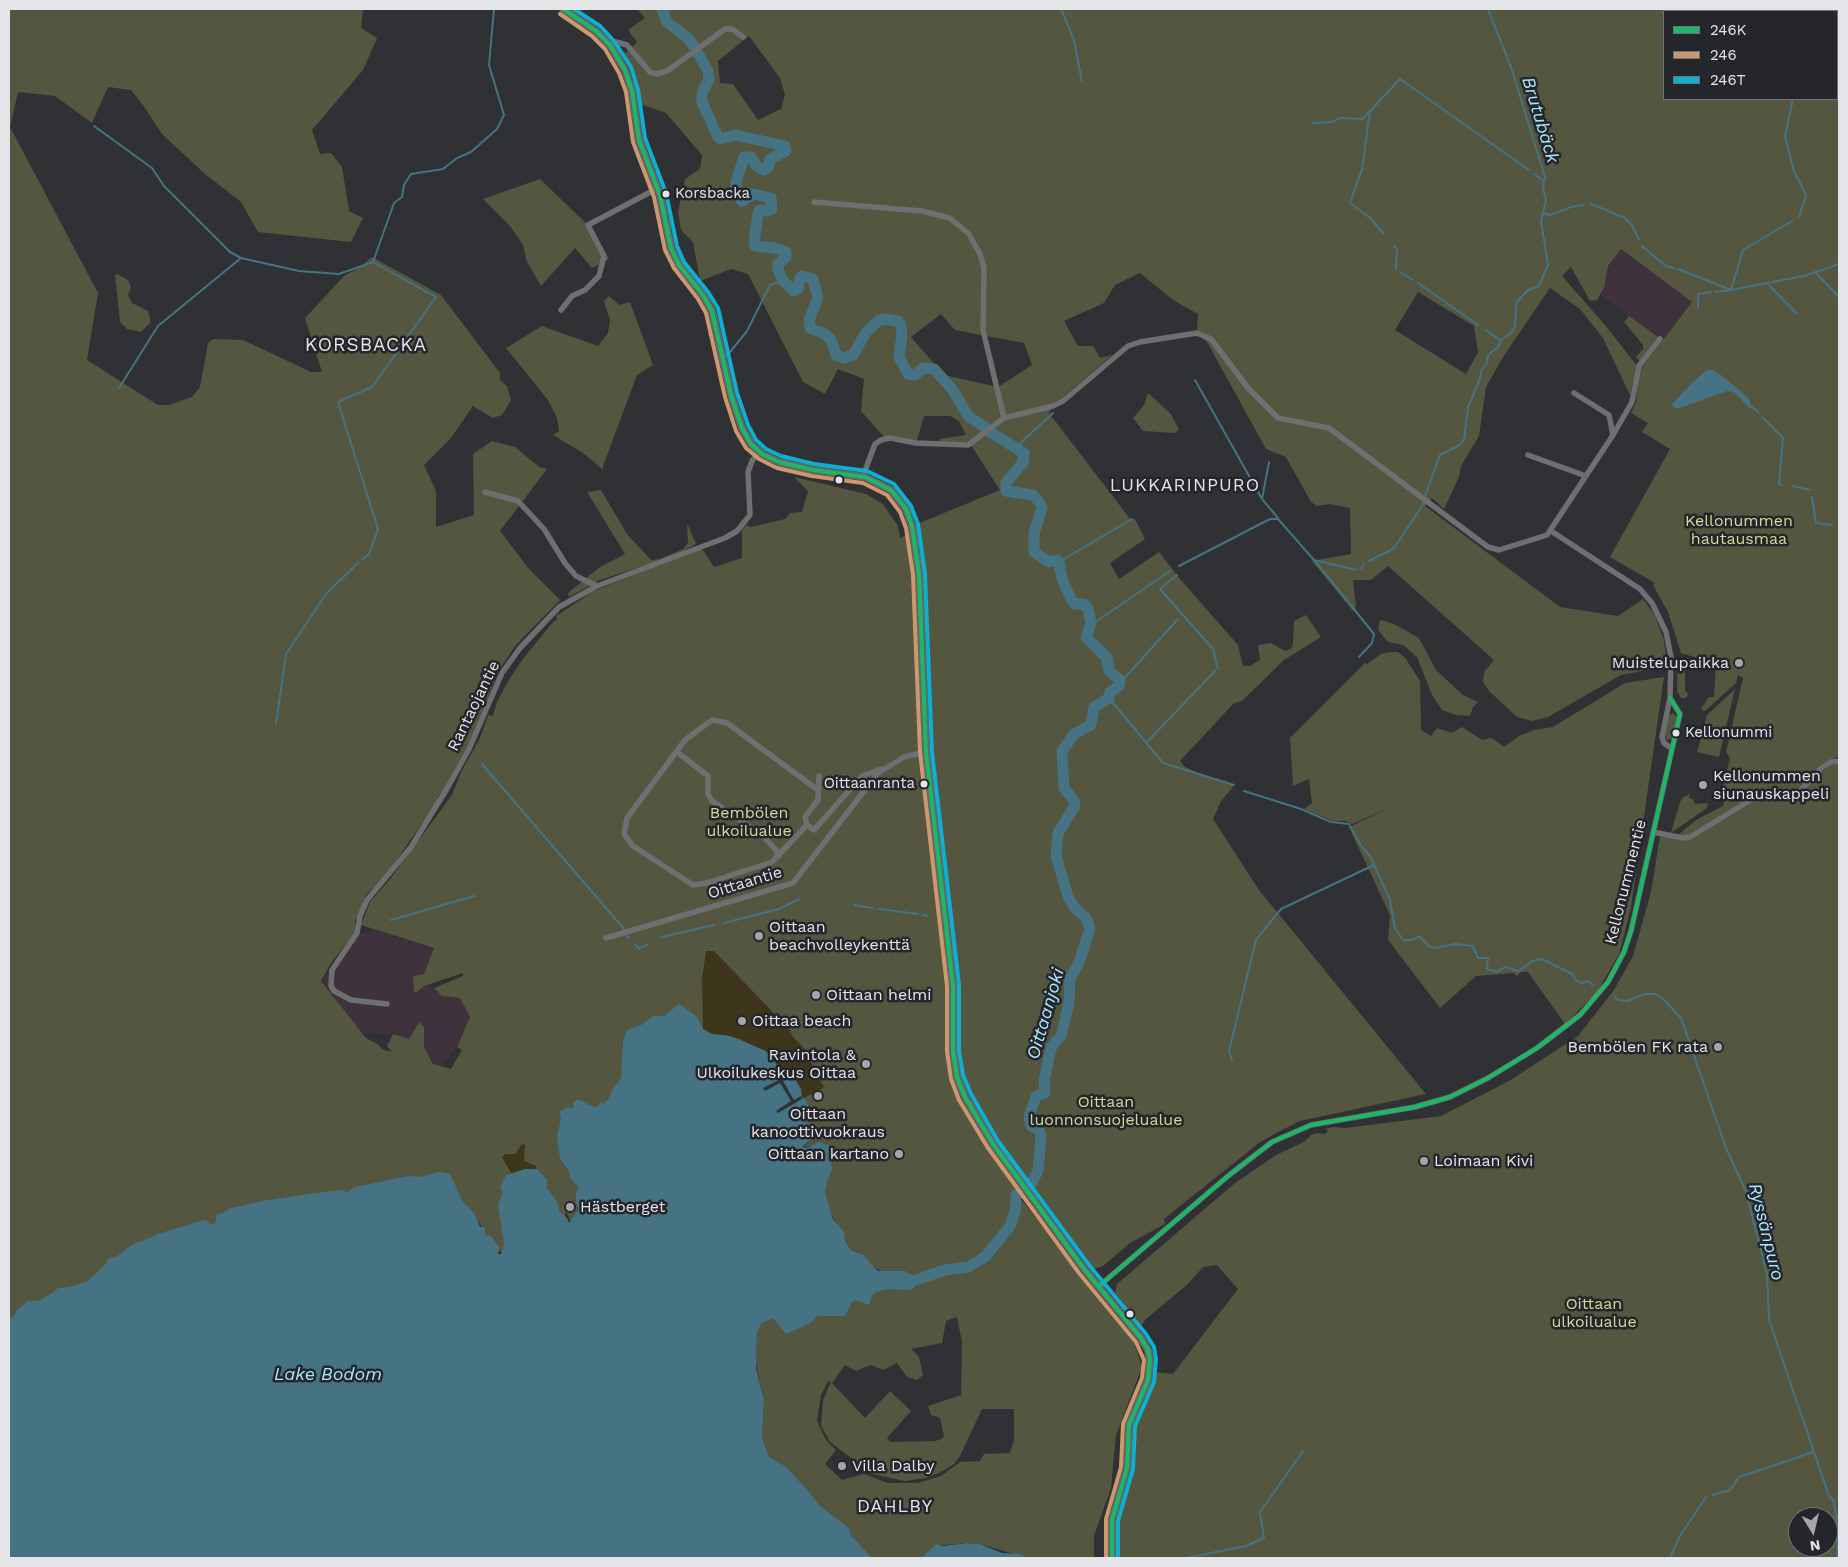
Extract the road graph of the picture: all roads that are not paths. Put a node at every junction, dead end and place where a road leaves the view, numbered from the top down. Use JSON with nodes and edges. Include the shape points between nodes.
{"nodes":[{"id":1,"x":563,"y":9,"type":"edge"},
{"id":2,"x":744,"y":37,"type":"dead end"},
{"id":3,"x":610,"y":45,"type":"junction"},
{"id":4,"x":658,"y":188,"type":"junction"},
{"id":5,"x":814,"y":202,"type":"dead end"},
{"id":6,"x":561,"y":310,"type":"dead end"},
{"id":7,"x":1660,"y":339,"type":"dead end"},
{"id":8,"x":1574,"y":393,"type":"dead end"},
{"id":9,"x":1004,"y":418,"type":"junction"},
{"id":10,"x":1613,"y":435,"type":"junction"},
{"id":11,"x":759,"y":452,"type":"junction"},
{"id":12,"x":1528,"y":455,"type":"dead end"},
{"id":13,"x":863,"y":476,"type":"junction"},
{"id":14,"x":1586,"y":476,"type":"junction"},
{"id":15,"x":484,"y":492,"type":"dead end"},
{"id":16,"x":1551,"y":531,"type":"junction"},
{"id":17,"x":597,"y":586,"type":"junction"},
{"id":18,"x":1670,"y":698,"type":"junction"},
{"id":19,"x":1671,"y":748,"type":"junction"},
{"id":20,"x":677,"y":752,"type":"junction"},
{"id":21,"x":926,"y":752,"type":"junction"},
{"id":22,"x":1839,"y":761,"type":"edge"},
{"id":23,"x":882,"y":769,"type":"junction"},
{"id":24,"x":820,"y":776,"type":"dead end"},
{"id":25,"x":818,"y":790,"type":"junction"},
{"id":26,"x":807,"y":825,"type":"junction"},
{"id":27,"x":1653,"y":832,"type":"junction"},
{"id":28,"x":779,"y":856,"type":"junction"},
{"id":29,"x":606,"y":938,"type":"dead end"},
{"id":30,"x":388,"y":1004,"type":"dead end"},
{"id":31,"x":1098,"y":1286,"type":"junction"},
{"id":32,"x":1112,"y":1558,"type":"edge"}],
"edges":[{"from":1,"to":3,"type":"main road","via":[[596,31]]},
{"from":2,"to":3,"type":"street","via":[[732,29],[725,29],[667,71],[657,74],[650,72],[627,45],[616,42]]},
{"from":3,"to":4,"type":"main road","via":[[625,70],[632,91],[639,140]]},
{"from":4,"to":6,"type":"street","via":[[588,225],[604,256],[599,276],[585,290],[572,296]]},
{"from":4,"to":11,"type":"main road","via":[[671,248],[712,312],[736,414],[751,444]]},
{"from":5,"to":9,"type":"street","via":[[922,211],[950,218],[970,234],[984,268],[983,330]]},
{"from":7,"to":10,"type":"street","via":[[1639,366],[1632,402]]},
{"from":8,"to":10,"type":"street","via":[[1609,415]]},
{"from":9,"to":13,"type":"street","via":[[968,445],[890,438],[881,440],[875,444]]},
{"from":9,"to":16,"type":"street","via":[[1058,404],[1128,346],[1197,333],[1211,340],[1248,388],[1278,418],[1330,428],[1493,549],[1542,537]]},
{"from":10,"to":14,"type":"street"},
{"from":11,"to":13,"type":"main road","via":[[797,467]]},
{"from":11,"to":17,"type":"street","name":"Rantaojantie","via":[[748,472],[750,515],[737,531]]},
{"from":12,"to":14,"type":"street"},
{"from":13,"to":21,"type":"main road","via":[[891,490],[900,499],[912,526],[921,605]]},
{"from":14,"to":16,"type":"street"},
{"from":15,"to":17,"type":"street","via":[[518,501],[544,529],[564,563],[576,576]]},
{"from":16,"to":18,"type":"street","name":"Kellonummentie","via":[[1640,589],[1652,603],[1666,632],[1671,656]]},
{"from":17,"to":30,"type":"street","name":"Rantaojantie","via":[[559,607],[520,648],[502,673],[469,749],[448,787],[411,847],[367,900],[357,934],[332,970],[331,986],[351,1000]]},
{"from":18,"to":19,"type":"street","name":"Kellonummentie","via":[[1680,714]]},
{"from":18,"to":19,"type":"street","name":"Kellonummentie","via":[[1662,737]]},
{"from":19,"to":27,"type":"street","name":"Kellonummentie"},
{"from":20,"to":25,"type":"street","via":[[695,731],[712,720],[718,720]]},
{"from":20,"to":28,"type":"street","via":[[708,776],[708,794],[712,801],[763,836]]},
{"from":20,"to":28,"type":"street","via":[[627,818],[624,834],[633,846],[693,885],[765,865]]},
{"from":21,"to":23,"type":"street","name":"Oittaantie","via":[[904,757]]},
{"from":21,"to":31,"type":"main road","via":[[953,986],[956,1077],[992,1144]]},
{"from":22,"to":27,"type":"street","via":[[1826,764],[1798,793],[1777,791],[1754,798],[1690,837]]},
{"from":23,"to":26,"type":"street","via":[[862,776],[817,828],[810,829]]},
{"from":23,"to":29,"type":"street","name":"Oittaantie","via":[[793,883]]},
{"from":24,"to":25,"type":"street"},
{"from":25,"to":26,"type":"street","via":[[818,800],[805,817]]},
{"from":26,"to":28,"type":"street"},
{"from":27,"to":31,"type":"street","name":"Kellonummentie","via":[[1624,952],[1600,993],[1567,1026],[1488,1078],[1450,1097],[1415,1107],[1311,1125],[1272,1142]]},
{"from":31,"to":32,"type":"main road","via":[[1141,1338],[1150,1360],[1148,1380],[1129,1425],[1127,1468],[1112,1520]]}]}
